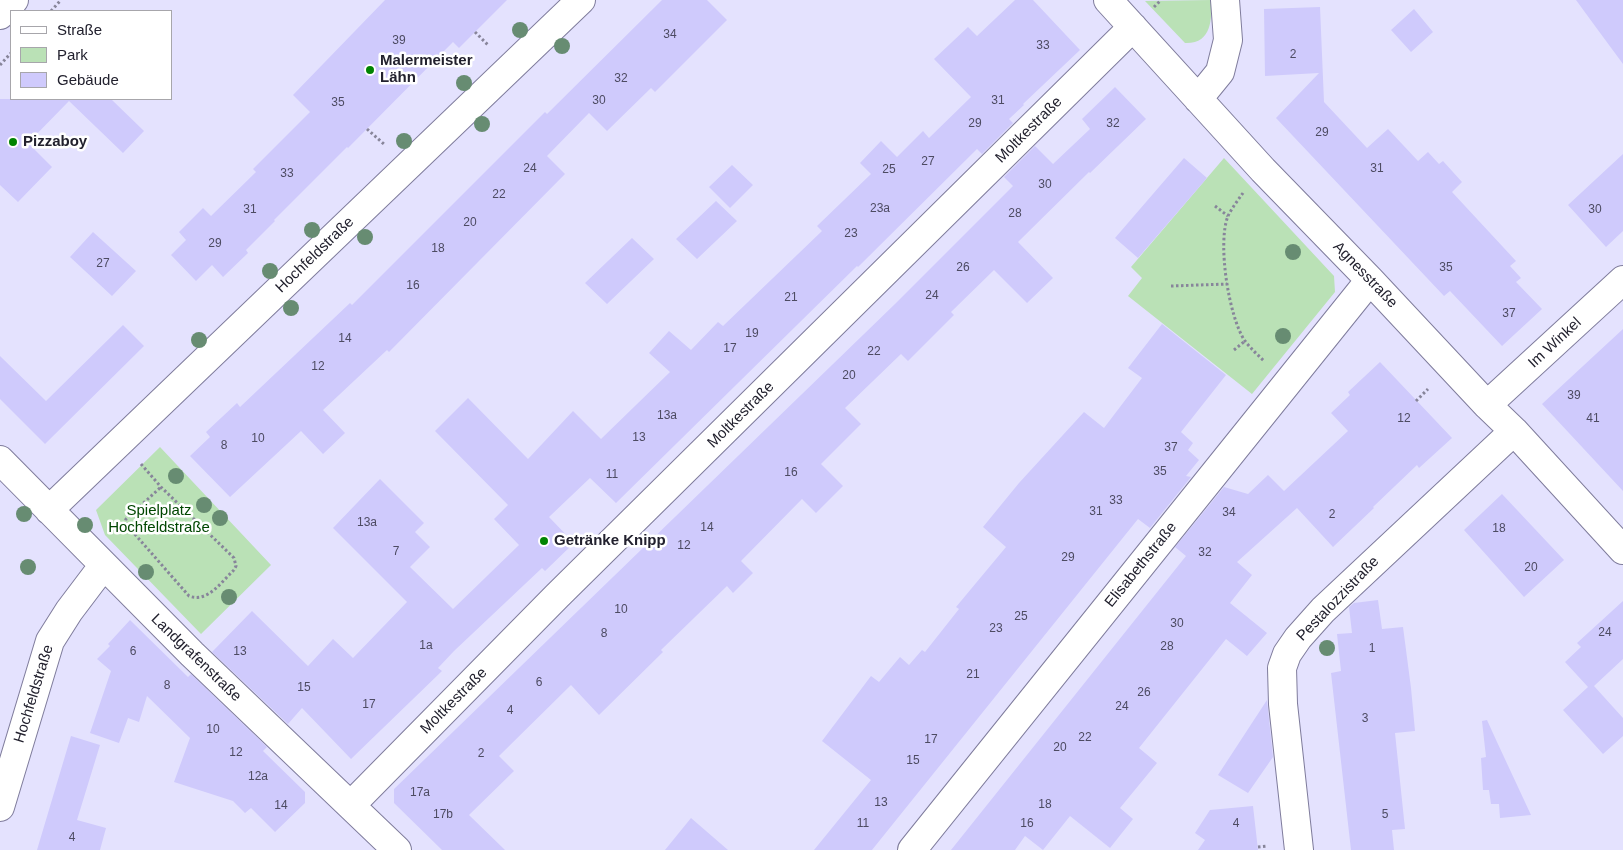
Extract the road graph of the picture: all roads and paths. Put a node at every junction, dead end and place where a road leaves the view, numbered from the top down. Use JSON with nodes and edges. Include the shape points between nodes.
{"nodes":[{"id":1,"x":14,"y":0,"type":"edge"},
{"id":2,"x":61,"y":0,"type":"edge"},
{"id":3,"x":581,"y":0,"type":"edge"},
{"id":4,"x":1108,"y":0,"type":"edge"},
{"id":5,"x":1225,"y":0,"type":"edge"},
{"id":6,"x":52,"y":10,"type":"edge"},
{"id":7,"x":0,"y":15,"type":"edge"},
{"id":8,"x":1133,"y":27,"type":"junction"},
{"id":9,"x":475,"y":32,"type":"dead end"},
{"id":10,"x":482,"y":39,"type":"dead end"},
{"id":11,"x":10,"y":54,"type":"edge"},
{"id":12,"x":0,"y":65,"type":"edge"},
{"id":13,"x":1198,"y":99,"type":"junction"},
{"id":14,"x":367,"y":128,"type":"dead end"},
{"id":15,"x":374,"y":135,"type":"dead end"},
{"id":16,"x":1263,"y":170,"type":"junction"},
{"id":17,"x":1215,"y":206,"type":"dead end"},
{"id":18,"x":1228,"y":216,"type":"junction"},
{"id":19,"x":1370,"y":280,"type":"junction"},
{"id":20,"x":1623,"y":280,"type":"edge"},
{"id":21,"x":1227,"y":284,"type":"junction"},
{"id":22,"x":1171,"y":286,"type":"dead end"},
{"id":23,"x":1245,"y":341,"type":"junction"},
{"id":24,"x":1234,"y":350,"type":"dead end"},
{"id":25,"x":1288,"y":382,"type":"junction"},
{"id":26,"x":1487,"y":405,"type":"junction"},
{"id":27,"x":1514,"y":431,"type":"junction"},
{"id":28,"x":120,"y":442,"type":"junction"},
{"id":29,"x":0,"y":460,"type":"edge"},
{"id":30,"x":161,"y":486,"type":"junction"},
{"id":31,"x":49,"y":510,"type":"junction"},
{"id":32,"x":1623,"y":550,"type":"edge"},
{"id":33,"x":103,"y":566,"type":"junction"},
{"id":34,"x":351,"y":805,"type":"junction"},
{"id":35,"x":0,"y":807,"type":"edge"},
{"id":36,"x":397,"y":850,"type":"edge"},
{"id":37,"x":912,"y":850,"type":"edge"},
{"id":38,"x":1299,"y":850,"type":"edge"}],
"edges":[{"from":1,"to":7,"type":"street"},
{"from":2,"to":6,"type":"path"},
{"from":3,"to":28,"type":"street","name":"Hochfeldstraße"},
{"from":4,"to":8,"type":"street","name":"Agnesstraße"},
{"from":5,"to":13,"type":"street","via":[[1228,40],[1220,72]]},
{"from":8,"to":13,"type":"street","name":"Agnesstraße"},
{"from":8,"to":34,"type":"street","name":"Moltkestraße","via":[[564,589]]},
{"from":9,"to":10,"type":"path"},
{"from":11,"to":12,"type":"path"},
{"from":13,"to":16,"type":"street","name":"Agnesstraße"},
{"from":14,"to":15,"type":"path"},
{"from":16,"to":18,"type":"path"},
{"from":16,"to":19,"type":"street","name":"Agnesstraße"},
{"from":17,"to":18,"type":"path"},
{"from":18,"to":21,"type":"path","via":[[1224,251]]},
{"from":19,"to":25,"type":"street","name":"Elisabethstraße"},
{"from":19,"to":26,"type":"street","name":"Agnesstraße"},
{"from":20,"to":26,"type":"street","name":"Im Winkel"},
{"from":21,"to":22,"type":"path"},
{"from":21,"to":23,"type":"path","via":[[1233,312]]},
{"from":23,"to":24,"type":"path"},
{"from":23,"to":25,"type":"path"},
{"from":25,"to":37,"type":"street","name":"Elisabethstraße"},
{"from":26,"to":27,"type":"street","name":"Agnesstraße"},
{"from":27,"to":32,"type":"street","name":"Agnesstraße"},
{"from":27,"to":38,"type":"street","name":"Pestalozzistraße","via":[[1318,615],[1287,654],[1282,668],[1283,704]]},
{"from":28,"to":30,"type":"path"},
{"from":28,"to":31,"type":"street","name":"Hochfeldstraße"},
{"from":29,"to":31,"type":"street","name":"Landgrafenstraße"},
{"from":30,"to":30,"type":"path","via":[[234,558],[234,570],[206,596],[189,596],[125,522]]},
{"from":31,"to":33,"type":"street","name":"Landgrafenstraße"},
{"from":33,"to":34,"type":"street","name":"Landgrafenstraße"},
{"from":33,"to":35,"type":"street","name":"Hochfeldstraße","via":[[50,641]]},
{"from":34,"to":36,"type":"street","name":"Landgrafenstraße"}]}
